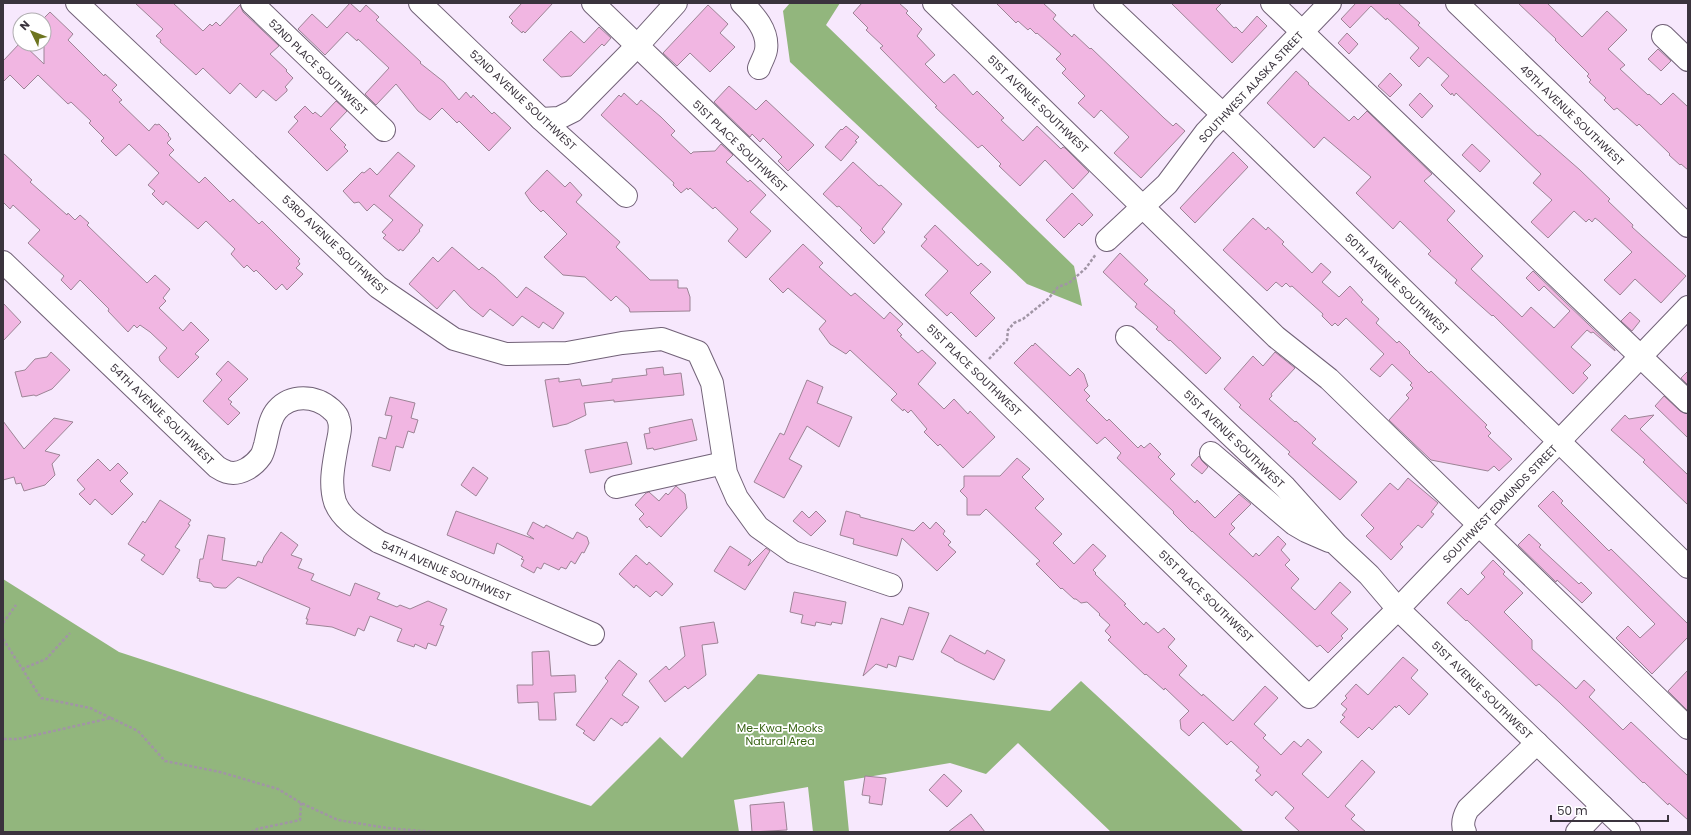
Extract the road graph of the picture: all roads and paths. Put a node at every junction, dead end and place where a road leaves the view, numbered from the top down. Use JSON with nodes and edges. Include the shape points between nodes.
{"nodes":[{"id":1,"x":77,"y":3,"type":"edge"},
{"id":2,"x":252,"y":3,"type":"edge"},
{"id":3,"x":420,"y":3,"type":"edge"},
{"id":4,"x":593,"y":3,"type":"edge"},
{"id":5,"x":676,"y":3,"type":"edge"},
{"id":6,"x":934,"y":3,"type":"edge"},
{"id":7,"x":1105,"y":3,"type":"edge"},
{"id":8,"x":1272,"y":3,"type":"edge"},
{"id":9,"x":1330,"y":3,"type":"edge"},
{"id":10,"x":1457,"y":3,"type":"edge"},
{"id":11,"x":748,"y":9,"type":"edge"},
{"id":12,"x":1302,"y":32,"type":"junction"},
{"id":13,"x":1663,"y":36,"type":"dead end"},
{"id":14,"x":637,"y":46,"type":"junction"},
{"id":15,"x":1688,"y":60,"type":"edge"},
{"id":16,"x":759,"y":68,"type":"dead end"},
{"id":17,"x":1222,"y":115,"type":"junction"},
{"id":18,"x":541,"y":119,"type":"junction"},
{"id":19,"x":384,"y":130,"type":"dead end"},
{"id":20,"x":626,"y":196,"type":"dead end"},
{"id":21,"x":1143,"y":205,"type":"junction"},
{"id":22,"x":1688,"y":226,"type":"edge"},
{"id":23,"x":1107,"y":240,"type":"joint"},
{"id":24,"x":3,"y":262,"type":"edge"},
{"id":25,"x":1688,"y":308,"type":"edge"},
{"id":26,"x":1126,"y":337,"type":"dead end"},
{"id":27,"x":1642,"y":356,"type":"junction"},
{"id":28,"x":986,"y":362,"type":"dead end"},
{"id":29,"x":1688,"y":402,"type":"edge"},
{"id":30,"x":1560,"y":442,"type":"junction"},
{"id":31,"x":1211,"y":453,"type":"dead end"},
{"id":32,"x":724,"y":463,"type":"junction"},
{"id":33,"x":616,"y":487,"type":"dead end"},
{"id":34,"x":1479,"y":526,"type":"junction"},
{"id":35,"x":1337,"y":545,"type":"junction"},
{"id":36,"x":1688,"y":566,"type":"edge"},
{"id":37,"x":891,"y":585,"type":"dead end"},
{"id":38,"x":16,"y":605,"type":"dead end"},
{"id":39,"x":1398,"y":609,"type":"junction"},
{"id":40,"x":3,"y":623,"type":"edge"},
{"id":41,"x":70,"y":633,"type":"dead end"},
{"id":42,"x":592,"y":634,"type":"dead end"},
{"id":43,"x":3,"y":639,"type":"edge"},
{"id":44,"x":22,"y":669,"type":"junction"},
{"id":45,"x":1309,"y":697,"type":"joint"},
{"id":46,"x":111,"y":718,"type":"junction"},
{"id":47,"x":1688,"y":728,"type":"edge"},
{"id":48,"x":3,"y":739,"type":"edge"},
{"id":49,"x":1537,"y":743,"type":"junction"},
{"id":50,"x":301,"y":803,"type":"junction"},
{"id":51,"x":1602,"y":806,"type":"junction"},
{"id":52,"x":251,"y":832,"type":"edge"},
{"id":53,"x":433,"y":832,"type":"edge"},
{"id":54,"x":1465,"y":832,"type":"edge"},
{"id":55,"x":1577,"y":832,"type":"edge"},
{"id":56,"x":1629,"y":832,"type":"edge"}],
"edges":[{"from":1,"to":32,"type":"street","name":"53RD AVENUE SOUTHWEST","via":[[378,287],[454,339],[506,354],[566,353],[662,339],[698,352],[712,383]]},
{"from":2,"to":19,"type":"street","name":"52ND PLACE SOUTHWEST"},
{"from":3,"to":18,"type":"street","name":"52ND AVENUE SOUTHWEST"},
{"from":4,"to":14,"type":"street","name":"51ST PLACE SOUTHWEST"},
{"from":5,"to":14,"type":"street"},
{"from":6,"to":21,"type":"street","name":"51ST AVENUE SOUTHWEST"},
{"from":7,"to":17,"type":"street","name":"50TH AVENUE SOUTHWEST"},
{"from":8,"to":12,"type":"street"},
{"from":9,"to":12,"type":"street","name":"SOUTHWEST ALASKA STREET"},
{"from":10,"to":22,"type":"street","name":"49TH AVENUE SOUTHWEST"},
{"from":11,"to":16,"type":"street","via":[[766,37],[766,50]]},
{"from":12,"to":17,"type":"street","name":"SOUTHWEST ALASKA STREET"},
{"from":12,"to":27,"type":"street"},
{"from":13,"to":15,"type":"street"},
{"from":14,"to":18,"type":"street","via":[[573,111],[559,118]]},
{"from":14,"to":45,"type":"street","name":"51ST PLACE SOUTHWEST"},
{"from":17,"to":21,"type":"street","name":"SOUTHWEST ALASKA STREET","via":[[1167,184]]},
{"from":17,"to":30,"type":"street","name":"50TH AVENUE SOUTHWEST"},
{"from":18,"to":20,"type":"street","name":"52ND AVENUE SOUTHWEST"},
{"from":21,"to":23,"type":"street","name":"SOUTHWEST ALASKA STREET"},
{"from":21,"to":34,"type":"street","name":"51ST AVENUE SOUTHWEST","via":[[1276,337],[1329,379]]},
{"from":23,"to":28,"type":"path","via":[[1086,268],[1069,283],[1058,287],[1024,319],[1014,323],[1008,330],[1007,340]]},
{"from":24,"to":42,"type":"street","name":"54TH AVENUE SOUTHWEST","via":[[216,467],[228,473],[242,472],[252,466],[261,455],[270,422],[276,411],[287,401],[302,397],[317,400],[338,416],[341,425],[332,485],[336,502],[354,525],[379,542]]},
{"from":25,"to":27,"type":"street","name":"SOUTHWEST EDMUNDS STREET"},
{"from":26,"to":35,"type":"street","name":"51ST AVENUE SOUTHWEST","via":[[1285,487]]},
{"from":27,"to":29,"type":"street"},
{"from":27,"to":30,"type":"street","name":"SOUTHWEST EDMUNDS STREET"},
{"from":30,"to":34,"type":"street","name":"SOUTHWEST EDMUNDS STREET"},
{"from":30,"to":36,"type":"street","name":"50TH AVENUE SOUTHWEST"},
{"from":31,"to":35,"type":"street","name":"51ST AVENUE SOUTHWEST","via":[[1294,524]]},
{"from":32,"to":33,"type":"street"},
{"from":32,"to":37,"type":"street","name":"53RD AVENUE SOUTHWEST","via":[[737,498],[758,528],[793,552]]},
{"from":34,"to":39,"type":"street","name":"SOUTHWEST EDMUNDS STREET"},
{"from":34,"to":47,"type":"street","name":"51ST AVENUE SOUTHWEST"},
{"from":35,"to":39,"type":"street","name":"51ST AVENUE SOUTHWEST"},
{"from":38,"to":40,"type":"path"},
{"from":39,"to":45,"type":"street","name":"SOUTHWEST EDMUNDS STREET"},
{"from":39,"to":49,"type":"street","name":"51ST AVENUE SOUTHWEST"},
{"from":41,"to":44,"type":"path","via":[[46,659]]},
{"from":43,"to":44,"type":"path"},
{"from":44,"to":46,"type":"path","via":[[41,698],[90,708]]},
{"from":46,"to":48,"type":"path"},
{"from":46,"to":50,"type":"path","via":[[138,731],[164,761],[220,772],[278,789]]},
{"from":49,"to":51,"type":"street","name":"51ST AVENUE SOUTHWEST"},
{"from":49,"to":54,"type":"street","via":[[1468,809],[1463,818]]},
{"from":50,"to":52,"type":"path","via":[[300,820]]},
{"from":50,"to":53,"type":"path","via":[[338,820]]},
{"from":51,"to":55,"type":"street"},
{"from":51,"to":56,"type":"street","name":"51ST AVENUE SOUTHWEST"}]}
